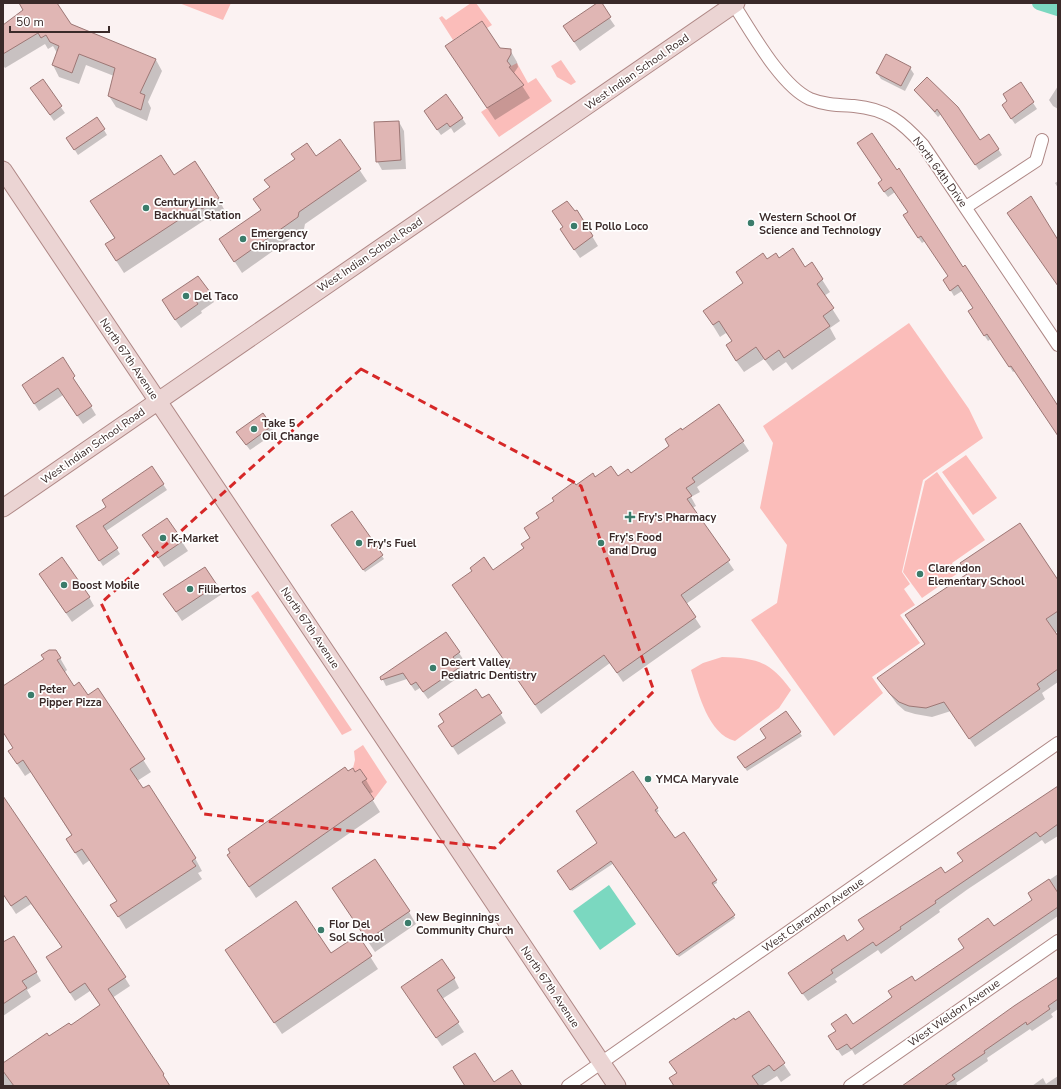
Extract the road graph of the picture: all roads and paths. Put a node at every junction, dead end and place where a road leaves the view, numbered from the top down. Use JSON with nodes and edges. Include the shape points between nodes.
{"nodes":[{"id":1,"x":735,"y":4,"type":"edge"},
{"id":2,"x":1042,"y":140,"type":"dead end"},
{"id":3,"x":3,"y":170,"type":"edge"},
{"id":4,"x":966,"y":207,"type":"junction"},
{"id":5,"x":1054,"y":331,"type":"edge"},
{"id":6,"x":1058,"y":345,"type":"edge"},
{"id":7,"x":157,"y":401,"type":"junction"},
{"id":8,"x":3,"y":508,"type":"edge"},
{"id":9,"x":1058,"y":743,"type":"edge"},
{"id":10,"x":1058,"y":941,"type":"edge"},
{"id":11,"x":602,"y":1063,"type":"junction"},
{"id":12,"x":568,"y":1086,"type":"edge"},
{"id":13,"x":617,"y":1086,"type":"edge"},
{"id":14,"x":850,"y":1086,"type":"edge"}],
"edges":[{"from":1,"to":4,"type":"street","name":"North 64th Drive","via":[[775,66],[795,88],[808,98],[826,105],[856,106],[892,115],[923,145]]},
{"from":1,"to":7,"type":"main road","name":"West Indian School Road"},
{"from":2,"to":4,"type":"street","via":[[1036,161]]},
{"from":3,"to":7,"type":"main road","name":"North 67th Avenue"},
{"from":4,"to":5,"type":"street","name":"North 64th Drive"},
{"from":5,"to":6,"type":"street","name":"North 64th Drive"},
{"from":7,"to":8,"type":"main road","name":"West Indian School Road"},
{"from":7,"to":11,"type":"main road","name":"North 67th Avenue"},
{"from":9,"to":11,"type":"street","name":"West Clarendon Avenue"},
{"from":10,"to":14,"type":"street","name":"West Weldon Avenue"},
{"from":11,"to":12,"type":"street","name":"West Clarendon Avenue"},
{"from":11,"to":13,"type":"main road","name":"North 67th Avenue"}]}
